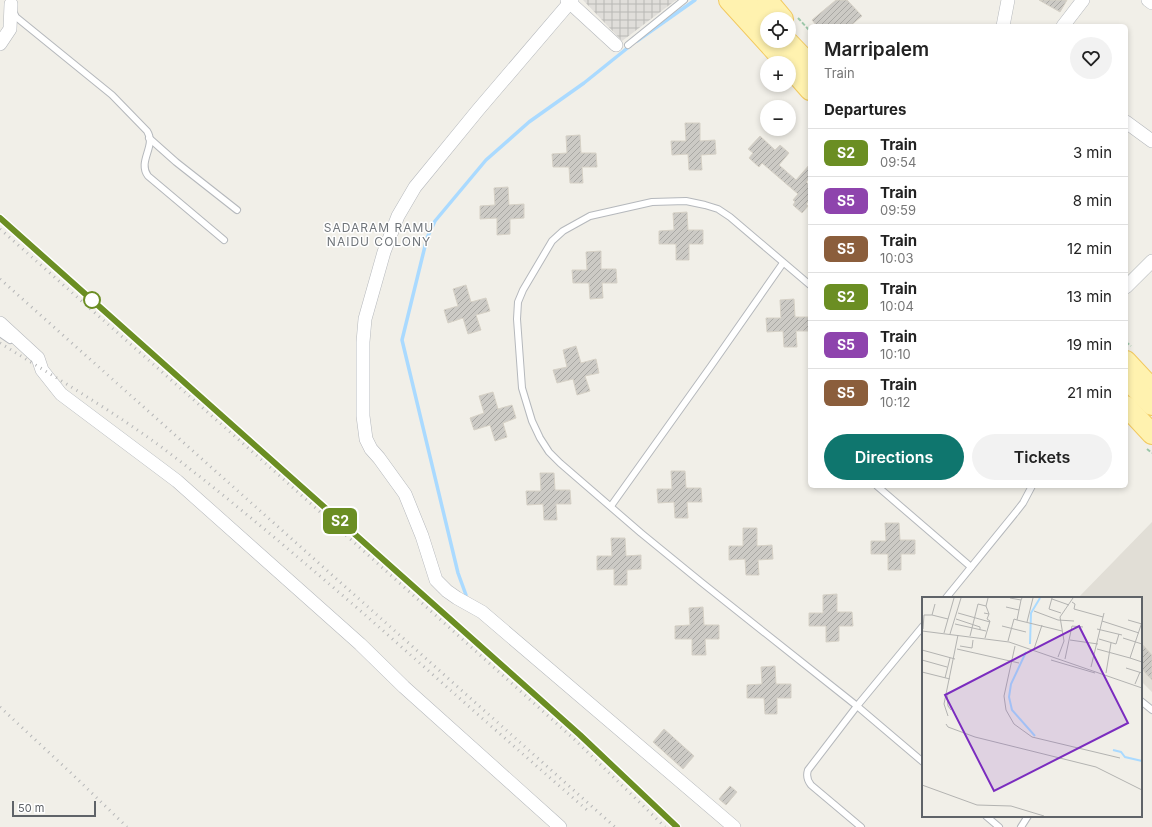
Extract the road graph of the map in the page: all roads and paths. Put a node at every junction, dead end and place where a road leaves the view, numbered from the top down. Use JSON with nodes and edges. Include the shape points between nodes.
{"nodes":[{"id":1,"x":684,"y":0,"type":"edge"},
{"id":2,"x":729,"y":0,"type":"edge"},
{"id":3,"x":750,"y":0,"type":"edge"},
{"id":4,"x":767,"y":0,"type":"edge"},
{"id":5,"x":1008,"y":0,"type":"edge"},
{"id":6,"x":1083,"y":0,"type":"edge"},
{"id":7,"x":1148,"y":0,"type":"edge"},
{"id":8,"x":569,"y":1,"type":"edge"},
{"id":9,"x":12,"y":2,"type":"edge"},
{"id":10,"x":1152,"y":3,"type":"edge"},
{"id":11,"x":761,"y":12,"type":"edge"},
{"id":12,"x":777,"y":12,"type":"edge"},
{"id":13,"x":0,"y":16,"type":"edge"},
{"id":14,"x":1004,"y":24,"type":"edge"},
{"id":15,"x":1065,"y":24,"type":"edge"},
{"id":16,"x":796,"y":34,"type":"edge"},
{"id":17,"x":0,"y":44,"type":"edge"},
{"id":18,"x":622,"y":45,"type":"joint"},
{"id":19,"x":808,"y":47,"type":"edge"},
{"id":20,"x":794,"y":48,"type":"edge"},
{"id":21,"x":780,"y":56,"type":"edge"},
{"id":22,"x":808,"y":63,"type":"edge"},
{"id":23,"x":796,"y":74,"type":"edge"},
{"id":24,"x":808,"y":88,"type":"edge"},
{"id":25,"x":1128,"y":126,"type":"edge"},
{"id":26,"x":150,"y":138,"type":"junction"},
{"id":27,"x":1152,"y":141,"type":"edge"},
{"id":28,"x":237,"y":210,"type":"dead end"},
{"id":29,"x":224,"y":240,"type":"dead end"},
{"id":30,"x":1152,"y":261,"type":"edge"},
{"id":31,"x":783,"y":263,"type":"junction"},
{"id":32,"x":808,"y":283,"type":"edge"},
{"id":33,"x":1128,"y":285,"type":"edge"},
{"id":34,"x":0,"y":323,"type":"edge"},
{"id":35,"x":0,"y":333,"type":"edge"},
{"id":36,"x":38,"y":358,"type":"junction"},
{"id":37,"x":1128,"y":362,"type":"edge"},
{"id":38,"x":1128,"y":380,"type":"edge"},
{"id":39,"x":1152,"y":388,"type":"edge"},
{"id":40,"x":1152,"y":405,"type":"edge"},
{"id":41,"x":1128,"y":408,"type":"edge"},
{"id":42,"x":1152,"y":434,"type":"edge"},
{"id":43,"x":879,"y":488,"type":"edge"},
{"id":44,"x":1031,"y":488,"type":"edge"},
{"id":45,"x":611,"y":506,"type":"junction"},
{"id":46,"x":971,"y":567,"type":"junction"},
{"id":47,"x":947,"y":597,"type":"edge"},
{"id":48,"x":922,"y":627,"type":"edge"},
{"id":49,"x":1142,"y":702,"type":"edge"},
{"id":50,"x":857,"y":706,"type":"junction"},
{"id":51,"x":1152,"y":710,"type":"edge"},
{"id":52,"x":922,"y":761,"type":"edge"},
{"id":53,"x":987,"y":817,"type":"edge"},
{"id":54,"x":1027,"y":817,"type":"edge"},
{"id":55,"x":560,"y":827,"type":"edge"},
{"id":56,"x":734,"y":827,"type":"edge"},
{"id":57,"x":861,"y":827,"type":"edge"},
{"id":58,"x":999,"y":827,"type":"edge"},
{"id":59,"x":1020,"y":827,"type":"edge"}],
"edges":[{"from":1,"to":18,"type":"lane"},
{"from":2,"to":21,"type":"main road"},
{"from":3,"to":11,"type":"main road"},
{"from":4,"to":12,"type":"main road"},
{"from":5,"to":14,"type":"street"},
{"from":6,"to":15,"type":"street"},
{"from":7,"to":10,"type":"street"},
{"from":8,"to":18,"type":"street"},
{"from":8,"to":56,"type":"street","via":[[415,187],[398,216],[384,252],[365,319],[363,416],[366,439],[405,494],[436,580],[452,595],[482,612]]},
{"from":9,"to":13,"type":"street"},
{"from":9,"to":17,"type":"street","via":[[10,29]]},
{"from":9,"to":26,"type":"lane","via":[[16,17],[112,95],[147,131]]},
{"from":16,"to":19,"type":"main road"},
{"from":20,"to":22,"type":"main road"},
{"from":23,"to":24,"type":"main road"},
{"from":25,"to":27,"type":"street"},
{"from":26,"to":28,"type":"lane"},
{"from":26,"to":29,"type":"lane","via":[[144,165],[148,176]]},
{"from":30,"to":33,"type":"street"},
{"from":31,"to":32,"type":"lane"},
{"from":31,"to":45,"type":"lane"},
{"from":31,"to":45,"type":"lane","via":[[718,209],[686,201],[652,202],[590,216],[563,231],[552,241],[518,302],[522,388],[532,421],[549,452]]},
{"from":34,"to":36,"type":"street"},
{"from":35,"to":36,"type":"lane"},
{"from":36,"to":55,"type":"street","via":[[42,370],[61,394],[188,491]]},
{"from":37,"to":39,"type":"main road"},
{"from":38,"to":40,"type":"main road"},
{"from":41,"to":42,"type":"main road"},
{"from":43,"to":46,"type":"lane"},
{"from":44,"to":46,"type":"lane","via":[[1023,503]]},
{"from":45,"to":50,"type":"lane"},
{"from":46,"to":47,"type":"lane"},
{"from":48,"to":50,"type":"lane"},
{"from":49,"to":51,"type":"lane"},
{"from":50,"to":52,"type":"lane"},
{"from":50,"to":57,"type":"lane","via":[[808,770],[807,775],[811,785]]},
{"from":53,"to":58,"type":"lane"},
{"from":54,"to":59,"type":"lane"}]}
